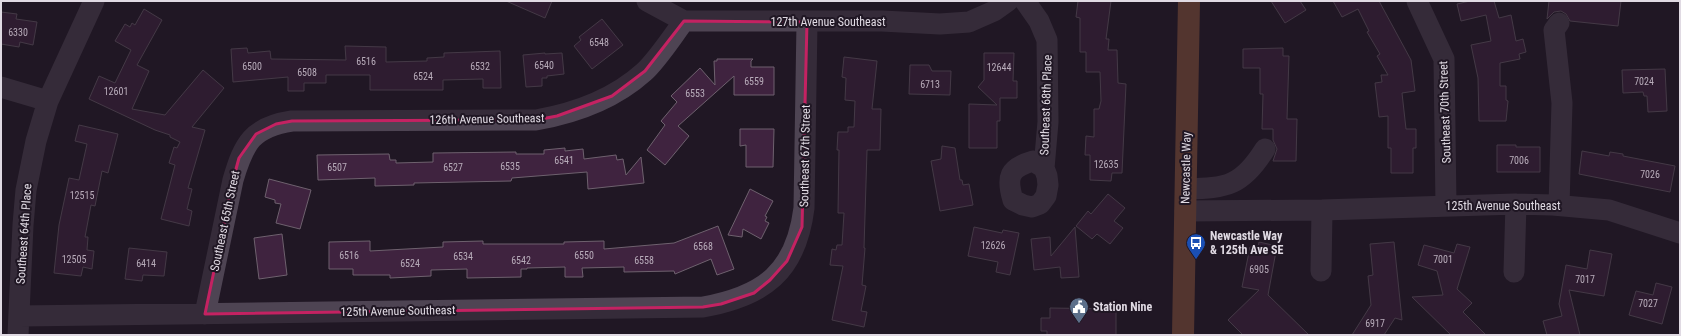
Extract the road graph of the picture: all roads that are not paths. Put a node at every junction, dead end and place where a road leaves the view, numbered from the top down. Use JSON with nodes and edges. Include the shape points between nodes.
{"nodes":[{"id":1,"x":94,"y":1,"type":"edge"},
{"id":2,"x":647,"y":1,"type":"edge"},
{"id":3,"x":1008,"y":1,"type":"edge"},
{"id":4,"x":1025,"y":1,"type":"edge"},
{"id":5,"x":1189,"y":1,"type":"edge"},
{"id":6,"x":1416,"y":1,"type":"edge"},
{"id":7,"x":684,"y":21,"type":"junction"},
{"id":8,"x":807,"y":22,"type":"junction"},
{"id":9,"x":1559,"y":23,"type":"dead end"},
{"id":10,"x":1,"y":87,"type":"edge"},
{"id":11,"x":48,"y":101,"type":"junction"},
{"id":12,"x":256,"y":134,"type":"joint"},
{"id":13,"x":1265,"y":149,"type":"dead end"},
{"id":14,"x":1044,"y":168,"type":"dead end"},
{"id":15,"x":1186,"y":189,"type":"junction"},
{"id":16,"x":1516,"y":204,"type":"junction"},
{"id":17,"x":1558,"y":205,"type":"junction"},
{"id":18,"x":1446,"y":206,"type":"junction"},
{"id":19,"x":1322,"y":210,"type":"junction"},
{"id":20,"x":1185,"y":211,"type":"junction"},
{"id":21,"x":1680,"y":233,"type":"edge"},
{"id":22,"x":1321,"y":271,"type":"dead end"},
{"id":23,"x":1514,"y":272,"type":"dead end"},
{"id":24,"x":770,"y":280,"type":"joint"},
{"id":25,"x":205,"y":314,"type":"junction"},
{"id":26,"x":18,"y":325,"type":"edge"},
{"id":27,"x":1183,"y":335,"type":"edge"}],
"edges":[{"from":1,"to":11,"type":"street","name":"Southeast 64th Place"},
{"from":2,"to":7,"type":"street","name":"127th Avenue Southeast"},
{"from":3,"to":8,"type":"street","name":"127th Avenue Southeast","via":[[994,11],[969,22]]},
{"from":4,"to":14,"type":"street","name":"Southeast 68th Place","via":[[1039,21],[1047,40],[1048,122]]},
{"from":5,"to":15,"type":"main road","name":"Newcastle Way"},
{"from":6,"to":18,"type":"street","name":"Southeast 70th Street","via":[[1444,59]]},
{"from":7,"to":8,"type":"street","name":"127th Avenue Southeast"},
{"from":7,"to":12,"type":"street","name":"126th Avenue Southeast","via":[[645,72],[612,96],[557,116],[536,120],[292,121],[276,124]]},
{"from":8,"to":24,"type":"street","name":"Southeast 67th Street","via":[[802,227],[787,261]]},
{"from":9,"to":17,"type":"street","via":[[1554,30],[1562,103]]},
{"from":10,"to":11,"type":"street"},
{"from":11,"to":26,"type":"street","name":"Southeast 64th Place","via":[[36,141],[26,190]]},
{"from":12,"to":25,"type":"street","name":"Southeast 65th Street","via":[[239,158]]},
{"from":13,"to":15,"type":"street","via":[[1254,168],[1241,178],[1214,188]]},
{"from":15,"to":20,"type":"main road","name":"Newcastle Way"},
{"from":16,"to":17,"type":"street","name":"125th Avenue Southeast"},
{"from":16,"to":18,"type":"street","name":"125th Avenue Southeast"},
{"from":16,"to":23,"type":"street"},
{"from":17,"to":21,"type":"street","name":"125th Avenue Southeast","via":[[1609,210]]},
{"from":18,"to":19,"type":"street","name":"125th Avenue Southeast"},
{"from":19,"to":20,"type":"street","name":"125th Avenue Southeast"},
{"from":19,"to":22,"type":"street"},
{"from":20,"to":27,"type":"main road","name":"Newcastle Way"},
{"from":24,"to":25,"type":"street","name":"125th Avenue Southeast","via":[[754,293],[703,307]]},
{"from":25,"to":26,"type":"street","name":"125th Avenue Southeast"}]}
